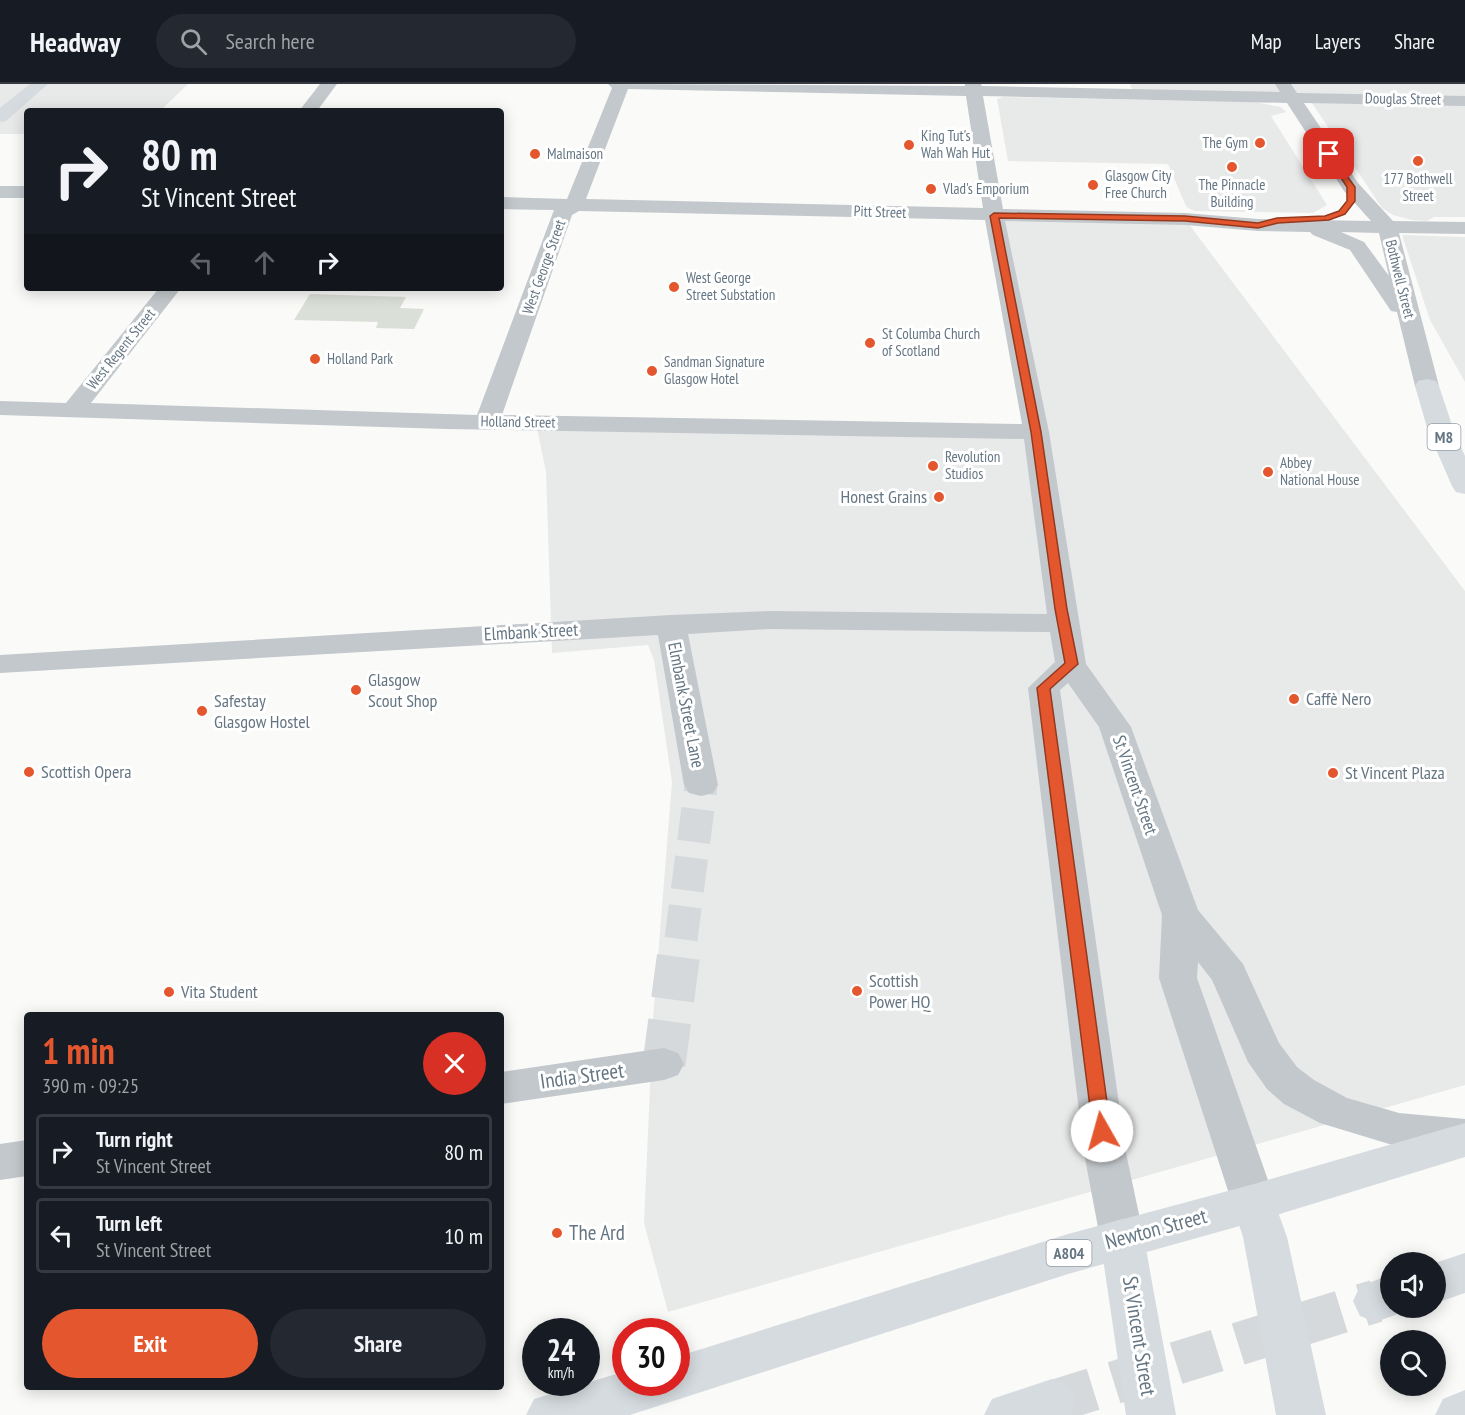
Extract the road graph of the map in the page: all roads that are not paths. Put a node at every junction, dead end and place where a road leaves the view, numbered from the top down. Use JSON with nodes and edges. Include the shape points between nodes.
{"nodes":[{"id":1,"x":40,"y":84,"type":"edge"},
{"id":2,"x":329,"y":84,"type":"edge"},
{"id":3,"x":616,"y":84,"type":"edge"},
{"id":4,"x":622,"y":84,"type":"edge"},
{"id":5,"x":974,"y":87,"type":"edge"},
{"id":6,"x":1288,"y":90,"type":"edge"},
{"id":7,"x":1465,"y":101,"type":"edge"},
{"id":8,"x":310,"y":108,"type":"edge"},
{"id":9,"x":0,"y":117,"type":"edge"},
{"id":10,"x":1351,"y":187,"type":"junction"},
{"id":11,"x":0,"y":192,"type":"edge"},
{"id":12,"x":24,"y":192,"type":"edge"},
{"id":13,"x":504,"y":203,"type":"edge"},
{"id":14,"x":574,"y":205,"type":"junction"},
{"id":15,"x":994,"y":216,"type":"junction"},
{"id":16,"x":1258,"y":225,"type":"junction"},
{"id":17,"x":1300,"y":226,"type":"junction"},
{"id":18,"x":1387,"y":226,"type":"junction"},
{"id":19,"x":1465,"y":228,"type":"edge"},
{"id":20,"x":168,"y":291,"type":"edge"},
{"id":21,"x":1413,"y":328,"type":"junction"},
{"id":22,"x":1427,"y":386,"type":"joint"},
{"id":23,"x":0,"y":408,"type":"edge"},
{"id":24,"x":73,"y":410,"type":"junction"},
{"id":25,"x":487,"y":422,"type":"junction"},
{"id":26,"x":1036,"y":432,"type":"junction"},
{"id":27,"x":1465,"y":486,"type":"edge"},
{"id":28,"x":1063,"y":623,"type":"junction"},
{"id":29,"x":671,"y":624,"type":"junction"},
{"id":30,"x":0,"y":664,"type":"edge"},
{"id":31,"x":1071,"y":664,"type":"junction"},
{"id":32,"x":701,"y":786,"type":"tunnel mouth"},
{"id":33,"x":1181,"y":915,"type":"junction"},
{"id":34,"x":664,"y":1064,"type":"dead end"},
{"id":35,"x":504,"y":1088,"type":"edge"},
{"id":36,"x":1465,"y":1138,"type":"edge"},
{"id":37,"x":24,"y":1158,"type":"edge"},
{"id":38,"x":0,"y":1162,"type":"edge"},
{"id":39,"x":1259,"y":1220,"type":"junction"},
{"id":40,"x":1126,"y":1258,"type":"junction"},
{"id":41,"x":1465,"y":1274,"type":"edge"},
{"id":42,"x":1446,"y":1280,"type":"edge"},
{"id":43,"x":690,"y":1374,"type":"edge"},
{"id":44,"x":617,"y":1396,"type":"edge"},
{"id":45,"x":1465,"y":1413,"type":"edge"},
{"id":46,"x":551,"y":1415,"type":"edge"},
{"id":47,"x":1151,"y":1415,"type":"edge"},
{"id":48,"x":1301,"y":1415,"type":"edge"},
{"id":49,"x":1460,"y":1415,"type":"edge"}],
"edges":[{"from":1,"to":9,"type":"main road"},
{"from":2,"to":8,"type":"street"},
{"from":3,"to":4,"type":"street","name":"Douglas Street"},
{"from":4,"to":5,"type":"street","name":"Douglas Street"},
{"from":4,"to":14,"type":"street","name":"West George Street"},
{"from":5,"to":6,"type":"street","name":"Douglas Street"},
{"from":5,"to":15,"type":"street","name":"St Vincent Street"},
{"from":6,"to":7,"type":"street","name":"Douglas Street"},
{"from":6,"to":10,"type":"street","name":"Bothwell Street"},
{"from":10,"to":16,"type":"street","name":"Pitt Street","via":[[1351,201],[1342,212],[1326,218],[1277,220]]},
{"from":10,"to":18,"type":"street","name":"Bothwell Street"},
{"from":11,"to":12,"type":"street"},
{"from":13,"to":14,"type":"street","name":"Pitt Street"},
{"from":14,"to":15,"type":"street","name":"Pitt Street"},
{"from":14,"to":25,"type":"street","name":"West George Street","via":[[563,213]]},
{"from":15,"to":16,"type":"street","name":"Pitt Street","via":[[1185,219]]},
{"from":15,"to":26,"type":"street","name":"St Vincent Street"},
{"from":16,"to":17,"type":"street","name":"Pitt Street"},
{"from":17,"to":18,"type":"street","name":"Pitt Street"},
{"from":17,"to":21,"type":"street","name":"Bothwell Street","via":[[1357,246]]},
{"from":18,"to":19,"type":"street","name":"Pitt Street"},
{"from":18,"to":21,"type":"street","name":"Bothwell Street"},
{"from":20,"to":24,"type":"street","name":"West Regent Street"},
{"from":21,"to":22,"type":"street","name":"Bothwell Street"},
{"from":22,"to":27,"type":"main road","number":"M8","via":[[1441,432]]},
{"from":23,"to":24,"type":"street","name":"Holland Street"},
{"from":24,"to":25,"type":"street","name":"Holland Street"},
{"from":25,"to":26,"type":"street","name":"Holland Street"},
{"from":26,"to":28,"type":"street","name":"St Vincent Street"},
{"from":28,"to":29,"type":"street","name":"Elmbank Street","via":[[768,620]]},
{"from":28,"to":31,"type":"street","name":"St Vincent Street"},
{"from":29,"to":30,"type":"street","name":"Elmbank Street"},
{"from":29,"to":32,"type":"street","name":"Elmbank Street Lane"},
{"from":31,"to":33,"type":"street","name":"St Vincent Street","via":[[1115,727]]},
{"from":31,"to":40,"type":"street","name":"St Vincent Street","via":[[1044,688],[1105,1153]]},
{"from":33,"to":36,"type":"street","name":"St Vincent Street","via":[[1230,974],[1262,1051],[1282,1078],[1299,1092],[1335,1111],[1399,1130]]},
{"from":33,"to":39,"type":"street","name":"St Vincent Street","via":[[1178,978]]},
{"from":34,"to":35,"type":"street","name":"India Street"},
{"from":36,"to":39,"type":"main road","name":"Newton Street","number":"A804"},
{"from":37,"to":38,"type":"street"},
{"from":39,"to":40,"type":"main road","name":"Newton Street","number":"A804"},
{"from":39,"to":48,"type":"main road","name":"St Vincent Street"},
{"from":40,"to":43,"type":"main road","name":"Newton Street","number":"A804","via":[[1036,1263]]},
{"from":40,"to":47,"type":"main road","name":"St Vincent Street"},
{"from":41,"to":42,"type":"main road"},
{"from":44,"to":46,"type":"main road"},
{"from":45,"to":49,"type":"main road"}]}
